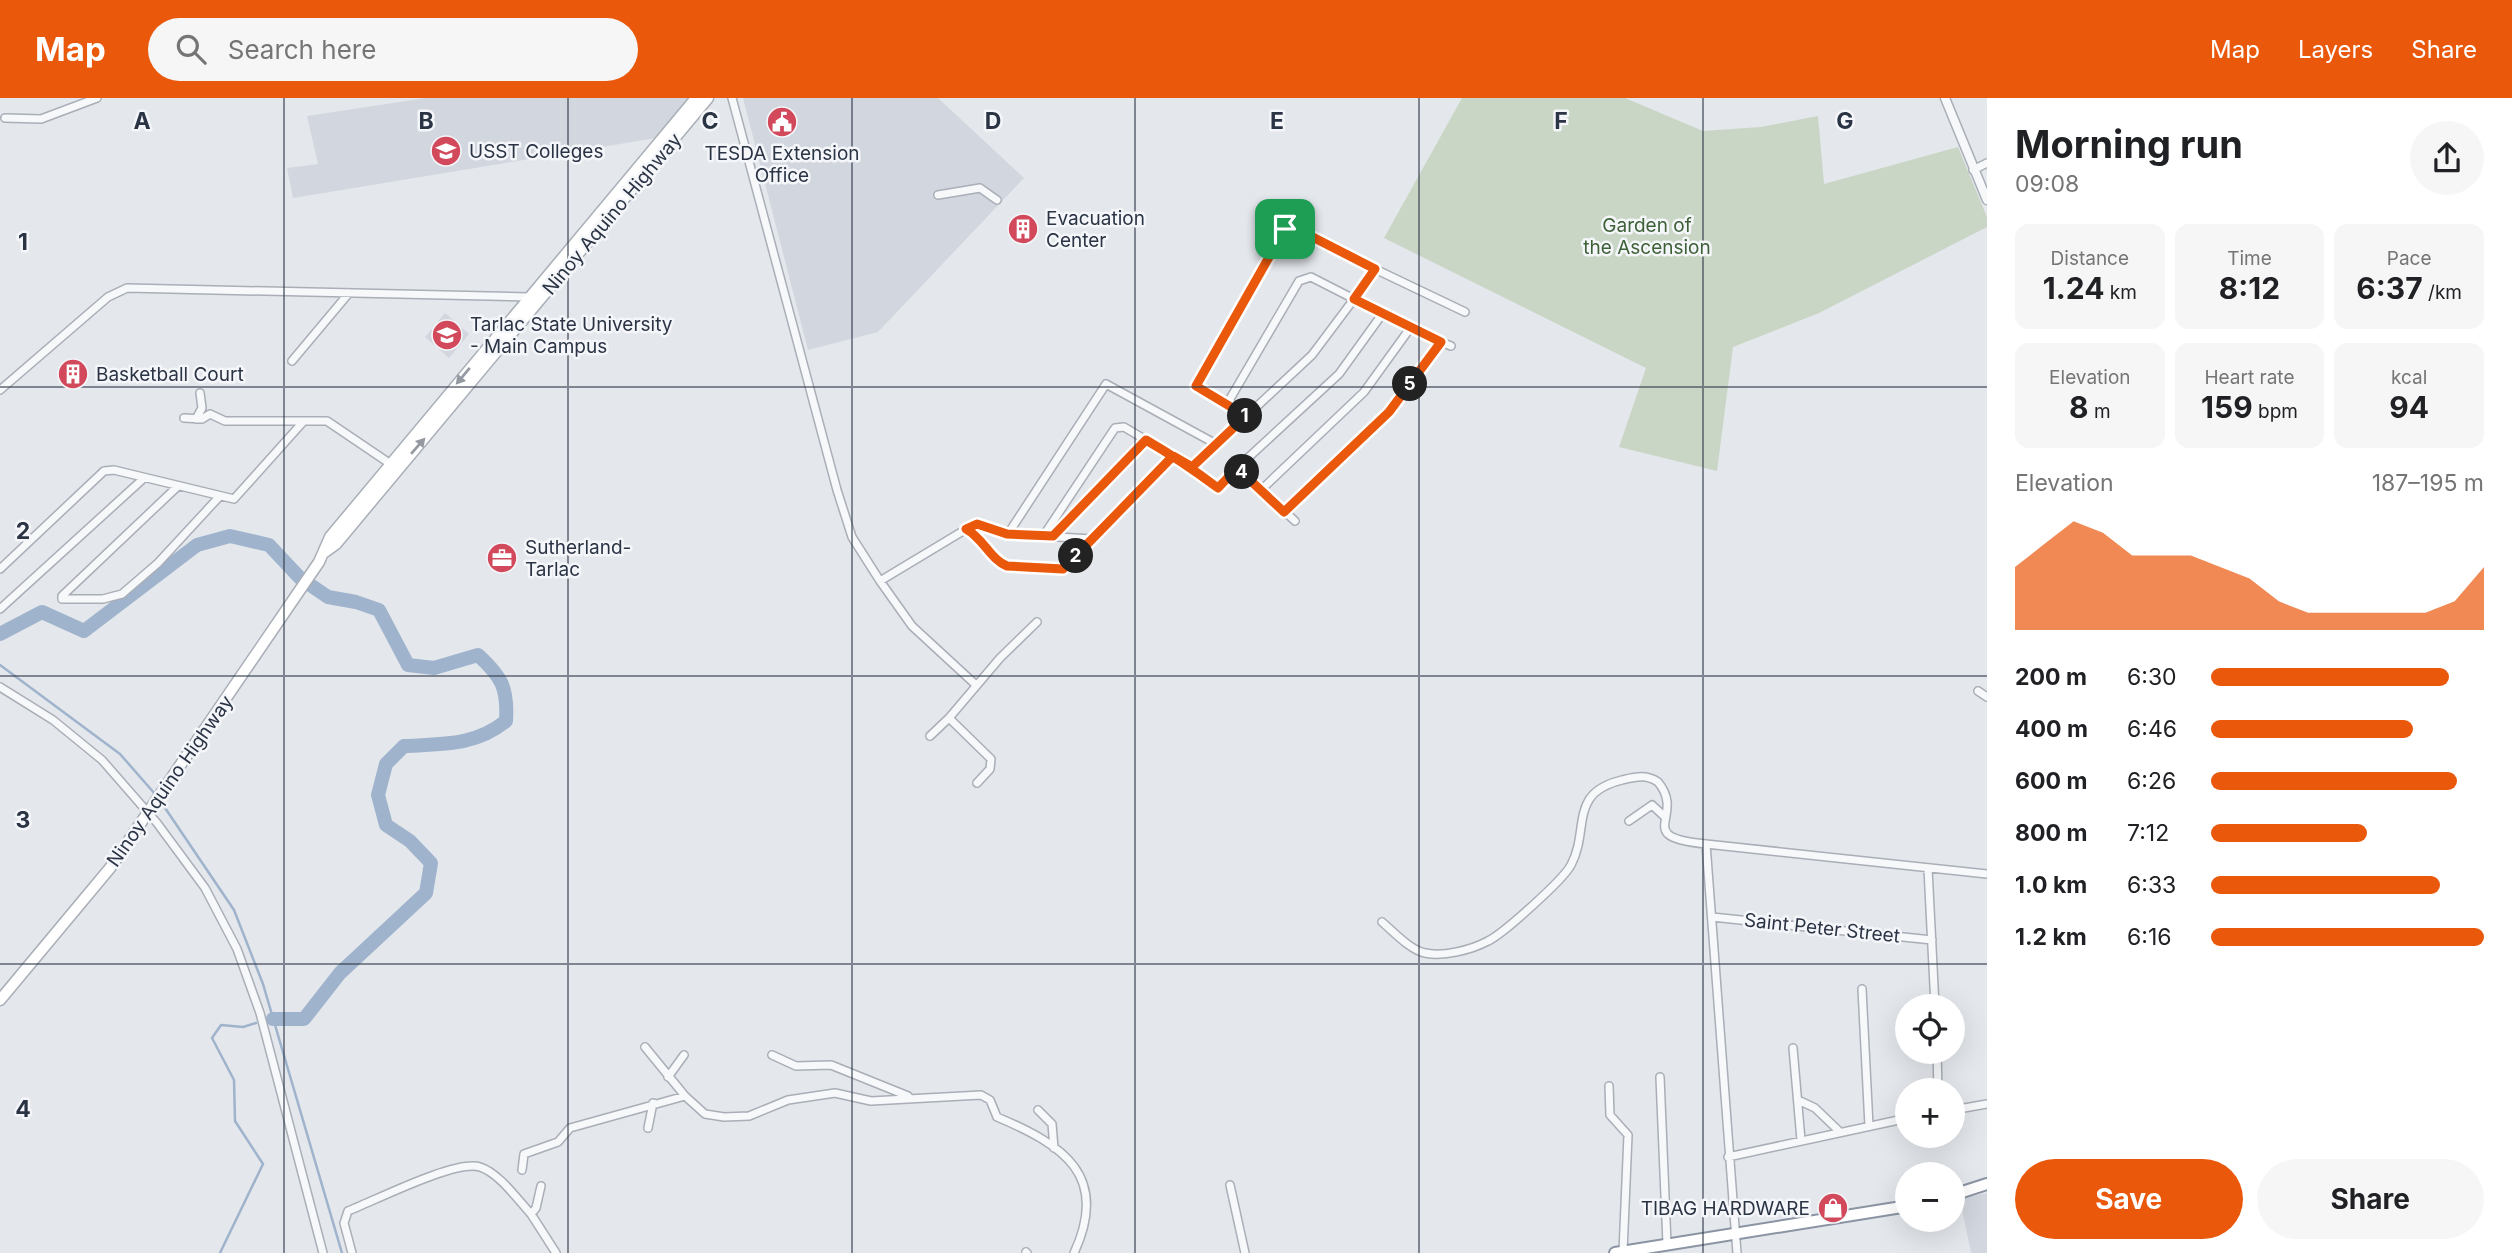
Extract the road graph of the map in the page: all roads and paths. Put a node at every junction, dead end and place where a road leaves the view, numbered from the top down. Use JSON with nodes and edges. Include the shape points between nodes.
{"nodes":[{"id":1,"x":97,"y":98,"type":"edge"},
{"id":2,"x":696,"y":98,"type":"edge"},
{"id":3,"x":708,"y":98,"type":"edge"},
{"id":4,"x":732,"y":98,"type":"edge"},
{"id":5,"x":1945,"y":98,"type":"edge"},
{"id":6,"x":5,"y":118,"type":"dead end"},
{"id":7,"x":1987,"y":163,"type":"edge"},
{"id":8,"x":1973,"y":170,"type":"junction"},
{"id":9,"x":938,"y":195,"type":"dead end"},
{"id":10,"x":997,"y":200,"type":"dead end"},
{"id":11,"x":1987,"y":200,"type":"edge"},
{"id":12,"x":1375,"y":269,"type":"junction"},
{"id":13,"x":543,"y":288,"type":"junction"},
{"id":14,"x":349,"y":293,"type":"junction"},
{"id":15,"x":529,"y":297,"type":"junction"},
{"id":16,"x":1354,"y":299,"type":"junction"},
{"id":17,"x":1465,"y":312,"type":"dead end"},
{"id":18,"x":1383,"y":313,"type":"junction"},
{"id":19,"x":1411,"y":327,"type":"junction"},
{"id":20,"x":509,"y":330,"type":"junction"},
{"id":21,"x":1441,"y":342,"type":"junction"},
{"id":22,"x":1451,"y":346,"type":"dead end"},
{"id":23,"x":292,"y":361,"type":"dead end"},
{"id":24,"x":0,"y":390,"type":"edge"},
{"id":25,"x":200,"y":393,"type":"dead end"},
{"id":26,"x":1227,"y":404,"type":"junction"},
{"id":27,"x":1246,"y":416,"type":"junction"},
{"id":28,"x":184,"y":418,"type":"dead end"},
{"id":29,"x":196,"y":419,"type":"junction"},
{"id":30,"x":303,"y":422,"type":"junction"},
{"id":31,"x":1146,"y":440,"type":"junction"},
{"id":32,"x":1216,"y":444,"type":"junction"},
{"id":33,"x":1173,"y":456,"type":"junction"},
{"id":34,"x":394,"y":466,"type":"junction"},
{"id":35,"x":1192,"y":467,"type":"junction"},
{"id":36,"x":1237,"y":468,"type":"junction"},
{"id":37,"x":144,"y":478,"type":"junction"},
{"id":38,"x":177,"y":487,"type":"junction"},
{"id":39,"x":1261,"y":490,"type":"junction"},
{"id":40,"x":219,"y":497,"type":"junction"},
{"id":41,"x":1284,"y":512,"type":"junction"},
{"id":42,"x":1295,"y":521,"type":"dead end"},
{"id":43,"x":966,"y":529,"type":"junction"},
{"id":44,"x":995,"y":532,"type":"junction"},
{"id":45,"x":1007,"y":534,"type":"junction"},
{"id":46,"x":1048,"y":535,"type":"junction"},
{"id":47,"x":1092,"y":539,"type":"junction"},
{"id":48,"x":983,"y":541,"type":"junction"},
{"id":49,"x":0,"y":569,"type":"edge"},
{"id":50,"x":880,"y":581,"type":"junction"},
{"id":51,"x":0,"y":609,"type":"edge"},
{"id":52,"x":1037,"y":622,"type":"dead end"},
{"id":53,"x":976,"y":685,"type":"junction"},
{"id":54,"x":0,"y":687,"type":"edge"},
{"id":55,"x":1978,"y":691,"type":"dead end"},
{"id":56,"x":1987,"y":697,"type":"edge"},
{"id":57,"x":949,"y":718,"type":"junction"},
{"id":58,"x":930,"y":736,"type":"dead end"},
{"id":59,"x":977,"y":783,"type":"dead end"},
{"id":60,"x":148,"y":812,"type":"junction"},
{"id":61,"x":1665,"y":817,"type":"junction"},
{"id":62,"x":1629,"y":821,"type":"dead end"},
{"id":63,"x":1706,"y":844,"type":"junction"},
{"id":64,"x":1928,"y":869,"type":"junction"},
{"id":65,"x":1987,"y":874,"type":"edge"},
{"id":66,"x":1712,"y":917,"type":"junction"},
{"id":67,"x":1381,"y":922,"type":"dead end"},
{"id":68,"x":1932,"y":940,"type":"junction"},
{"id":69,"x":1862,"y":989,"type":"dead end"},
{"id":70,"x":1934,"y":994,"type":"edge"},
{"id":71,"x":0,"y":1000,"type":"edge"},
{"id":72,"x":645,"y":1047,"type":"dead end"},
{"id":73,"x":1793,"y":1048,"type":"dead end"},
{"id":74,"x":684,"y":1055,"type":"dead end"},
{"id":75,"x":772,"y":1055,"type":"dead end"},
{"id":76,"x":668,"y":1077,"type":"junction"},
{"id":77,"x":1660,"y":1077,"type":"dead end"},
{"id":78,"x":1609,"y":1086,"type":"dead end"},
{"id":79,"x":685,"y":1096,"type":"junction"},
{"id":80,"x":912,"y":1098,"type":"junction"},
{"id":81,"x":1798,"y":1100,"type":"junction"},
{"id":82,"x":653,"y":1103,"type":"junction"},
{"id":83,"x":1987,"y":1104,"type":"edge"},
{"id":84,"x":1965,"y":1108,"type":"edge"},
{"id":85,"x":1038,"y":1110,"type":"dead end"},
{"id":86,"x":1895,"y":1121,"type":"edge"},
{"id":87,"x":1869,"y":1126,"type":"junction"},
{"id":88,"x":648,"y":1128,"type":"dead end"},
{"id":89,"x":1840,"y":1132,"type":"junction"},
{"id":90,"x":1801,"y":1140,"type":"junction"},
{"id":91,"x":1054,"y":1148,"type":"junction"},
{"id":92,"x":1728,"y":1157,"type":"junction"},
{"id":93,"x":522,"y":1170,"type":"dead end"},
{"id":94,"x":1987,"y":1184,"type":"edge"},
{"id":95,"x":1230,"y":1185,"type":"dead end"},
{"id":96,"x":541,"y":1186,"type":"dead end"},
{"id":97,"x":1965,"y":1191,"type":"edge"},
{"id":98,"x":1895,"y":1208,"type":"edge"},
{"id":99,"x":531,"y":1214,"type":"junction"},
{"id":100,"x":1735,"y":1235,"type":"junction"},
{"id":101,"x":1673,"y":1247,"type":"edge"},
{"id":102,"x":1619,"y":1252,"type":"edge"},
{"id":103,"x":323,"y":1253,"type":"edge"},
{"id":104,"x":352,"y":1253,"type":"edge"},
{"id":105,"x":556,"y":1253,"type":"edge"},
{"id":106,"x":1074,"y":1253,"type":"edge"},
{"id":107,"x":1245,"y":1253,"type":"edge"},
{"id":108,"x":1737,"y":1253,"type":"edge"}],
"edges":[{"from":1,"to":6,"type":"street","via":[[41,119]]},
{"from":2,"to":13,"type":"main road","name":"Ninoy Aquino Highway"},
{"from":3,"to":13,"type":"main road","name":"Ninoy Aquino Highway"},
{"from":4,"to":50,"type":"street","via":[[837,490],[852,537]]},
{"from":5,"to":8,"type":"street"},
{"from":7,"to":8,"type":"street"},
{"from":8,"to":11,"type":"street"},
{"from":9,"to":10,"type":"street","via":[[980,188]]},
{"from":12,"to":16,"type":"street"},
{"from":12,"to":17,"type":"street"},
{"from":12,"to":26,"type":"street","via":[[1293,227],[1285,229],[1196,386]]},
{"from":13,"to":15,"type":"main road","name":"Ninoy Aquino Highway"},
{"from":13,"to":20,"type":"main road","name":"Ninoy Aquino Highway"},
{"from":14,"to":15,"type":"street"},
{"from":14,"to":23,"type":"street"},
{"from":14,"to":24,"type":"street","via":[[127,288],[108,297]]},
{"from":15,"to":20,"type":"main road","name":"Ninoy Aquino Highway"},
{"from":16,"to":18,"type":"street"},
{"from":16,"to":26,"type":"street","via":[[1311,277],[1302,278]]},
{"from":16,"to":27,"type":"street","via":[[1312,355]]},
{"from":18,"to":19,"type":"street"},
{"from":18,"to":36,"type":"street","via":[[1339,373]]},
{"from":19,"to":21,"type":"street"},
{"from":19,"to":39,"type":"street","via":[[1364,392]]},
{"from":20,"to":34,"type":"main road","name":"Ninoy Aquino Highway"},
{"from":21,"to":22,"type":"street"},
{"from":21,"to":41,"type":"street","via":[[1389,412]]},
{"from":25,"to":29,"type":"street","via":[[202,408]]},
{"from":26,"to":27,"type":"street"},
{"from":27,"to":32,"type":"street"},
{"from":28,"to":29,"type":"street"},
{"from":29,"to":30,"type":"street","via":[[210,414],[225,421]]},
{"from":30,"to":34,"type":"street","via":[[334,424]]},
{"from":30,"to":40,"type":"street","via":[[240,496]]},
{"from":31,"to":33,"type":"street"},
{"from":31,"to":46,"type":"street"},
{"from":31,"to":46,"type":"street","via":[[1124,427],[1115,428]]},
{"from":32,"to":35,"type":"street"},
{"from":32,"to":45,"type":"street","via":[[1106,384]]},
{"from":33,"to":35,"type":"street"},
{"from":33,"to":47,"type":"street"},
{"from":34,"to":60,"type":"main road","name":"Ninoy Aquino Highway","via":[[322,557]]},
{"from":35,"to":36,"type":"street","via":[[1218,488]]},
{"from":36,"to":39,"type":"street"},
{"from":37,"to":38,"type":"street"},
{"from":37,"to":49,"type":"street","via":[[114,470],[98,475]]},
{"from":37,"to":51,"type":"street"},
{"from":38,"to":40,"type":"street"},
{"from":38,"to":40,"type":"street","via":[[62,599],[122,594],[158,563]]},
{"from":39,"to":41,"type":"street"},
{"from":41,"to":42,"type":"street"},
{"from":43,"to":44,"type":"street","via":[[977,524]]},
{"from":43,"to":48,"type":"street"},
{"from":43,"to":50,"type":"street"},
{"from":44,"to":45,"type":"street"},
{"from":44,"to":48,"type":"street"},
{"from":45,"to":46,"type":"street"},
{"from":46,"to":47,"type":"street"},
{"from":47,"to":48,"type":"street","via":[[1057,570],[1005,566]]},
{"from":50,"to":53,"type":"street","via":[[912,626]]},
{"from":52,"to":53,"type":"street"},
{"from":53,"to":57,"type":"street"},
{"from":54,"to":60,"type":"street","via":[[54,720],[103,760]]},
{"from":55,"to":56,"type":"street"},
{"from":57,"to":58,"type":"street"},
{"from":57,"to":59,"type":"street","via":[[991,759],[990,769]]},
{"from":60,"to":71,"type":"main road","name":"Ninoy Aquino Highway","via":[[110,868]]},
{"from":60,"to":103,"type":"street","via":[[205,888],[245,967]]},
{"from":61,"to":62,"type":"street","via":[[1652,805]]},
{"from":61,"to":63,"type":"street","via":[[1671,838]]},
{"from":61,"to":67,"type":"street","via":[[1665,795],[1654,779],[1637,777],[1599,788],[1586,804],[1567,871],[1481,944],[1441,954],[1423,953]]},
{"from":63,"to":64,"type":"street"},
{"from":63,"to":66,"type":"street"},
{"from":64,"to":65,"type":"street"},
{"from":64,"to":68,"type":"street"},
{"from":66,"to":68,"type":"street","name":"Saint Peter Street"},
{"from":66,"to":92,"type":"street"},
{"from":68,"to":70,"type":"street"},
{"from":69,"to":87,"type":"street"},
{"from":72,"to":76,"type":"street"},
{"from":73,"to":81,"type":"street"},
{"from":74,"to":76,"type":"street"},
{"from":75,"to":80,"type":"street","via":[[796,1066],[831,1065]]},
{"from":76,"to":79,"type":"street"},
{"from":77,"to":101,"type":"street"},
{"from":78,"to":102,"type":"street","via":[[1610,1115],[1628,1135]]},
{"from":79,"to":80,"type":"street","via":[[705,1114],[724,1117],[749,1116],[788,1100],[835,1093],[871,1101]]},
{"from":79,"to":82,"type":"street"},
{"from":80,"to":91,"type":"street","via":[[981,1095],[990,1100],[997,1117]]},
{"from":81,"to":89,"type":"street","via":[[1815,1108]]},
{"from":81,"to":90,"type":"street"},
{"from":82,"to":88,"type":"street"},
{"from":82,"to":93,"type":"street","via":[[570,1128],[558,1142],[524,1154]]},
{"from":83,"to":84,"type":"street"},
{"from":85,"to":91,"type":"street","via":[[1052,1125]]},
{"from":86,"to":87,"type":"street"},
{"from":87,"to":89,"type":"street"},
{"from":89,"to":90,"type":"street"},
{"from":90,"to":92,"type":"street"},
{"from":91,"to":106,"type":"street","via":[[1074,1165],[1089,1204],[1086,1226]]},
{"from":92,"to":100,"type":"street"},
{"from":94,"to":97,"type":"highway"},
{"from":95,"to":107,"type":"street"},
{"from":96,"to":99,"type":"street"},
{"from":98,"to":100,"type":"highway"},
{"from":99,"to":104,"type":"street","via":[[491,1173],[480,1167],[457,1166],[348,1212],[344,1223]]},
{"from":99,"to":105,"type":"street"},
{"from":100,"to":101,"type":"highway"},
{"from":100,"to":108,"type":"street"},
{"from":101,"to":102,"type":"highway"}]}
